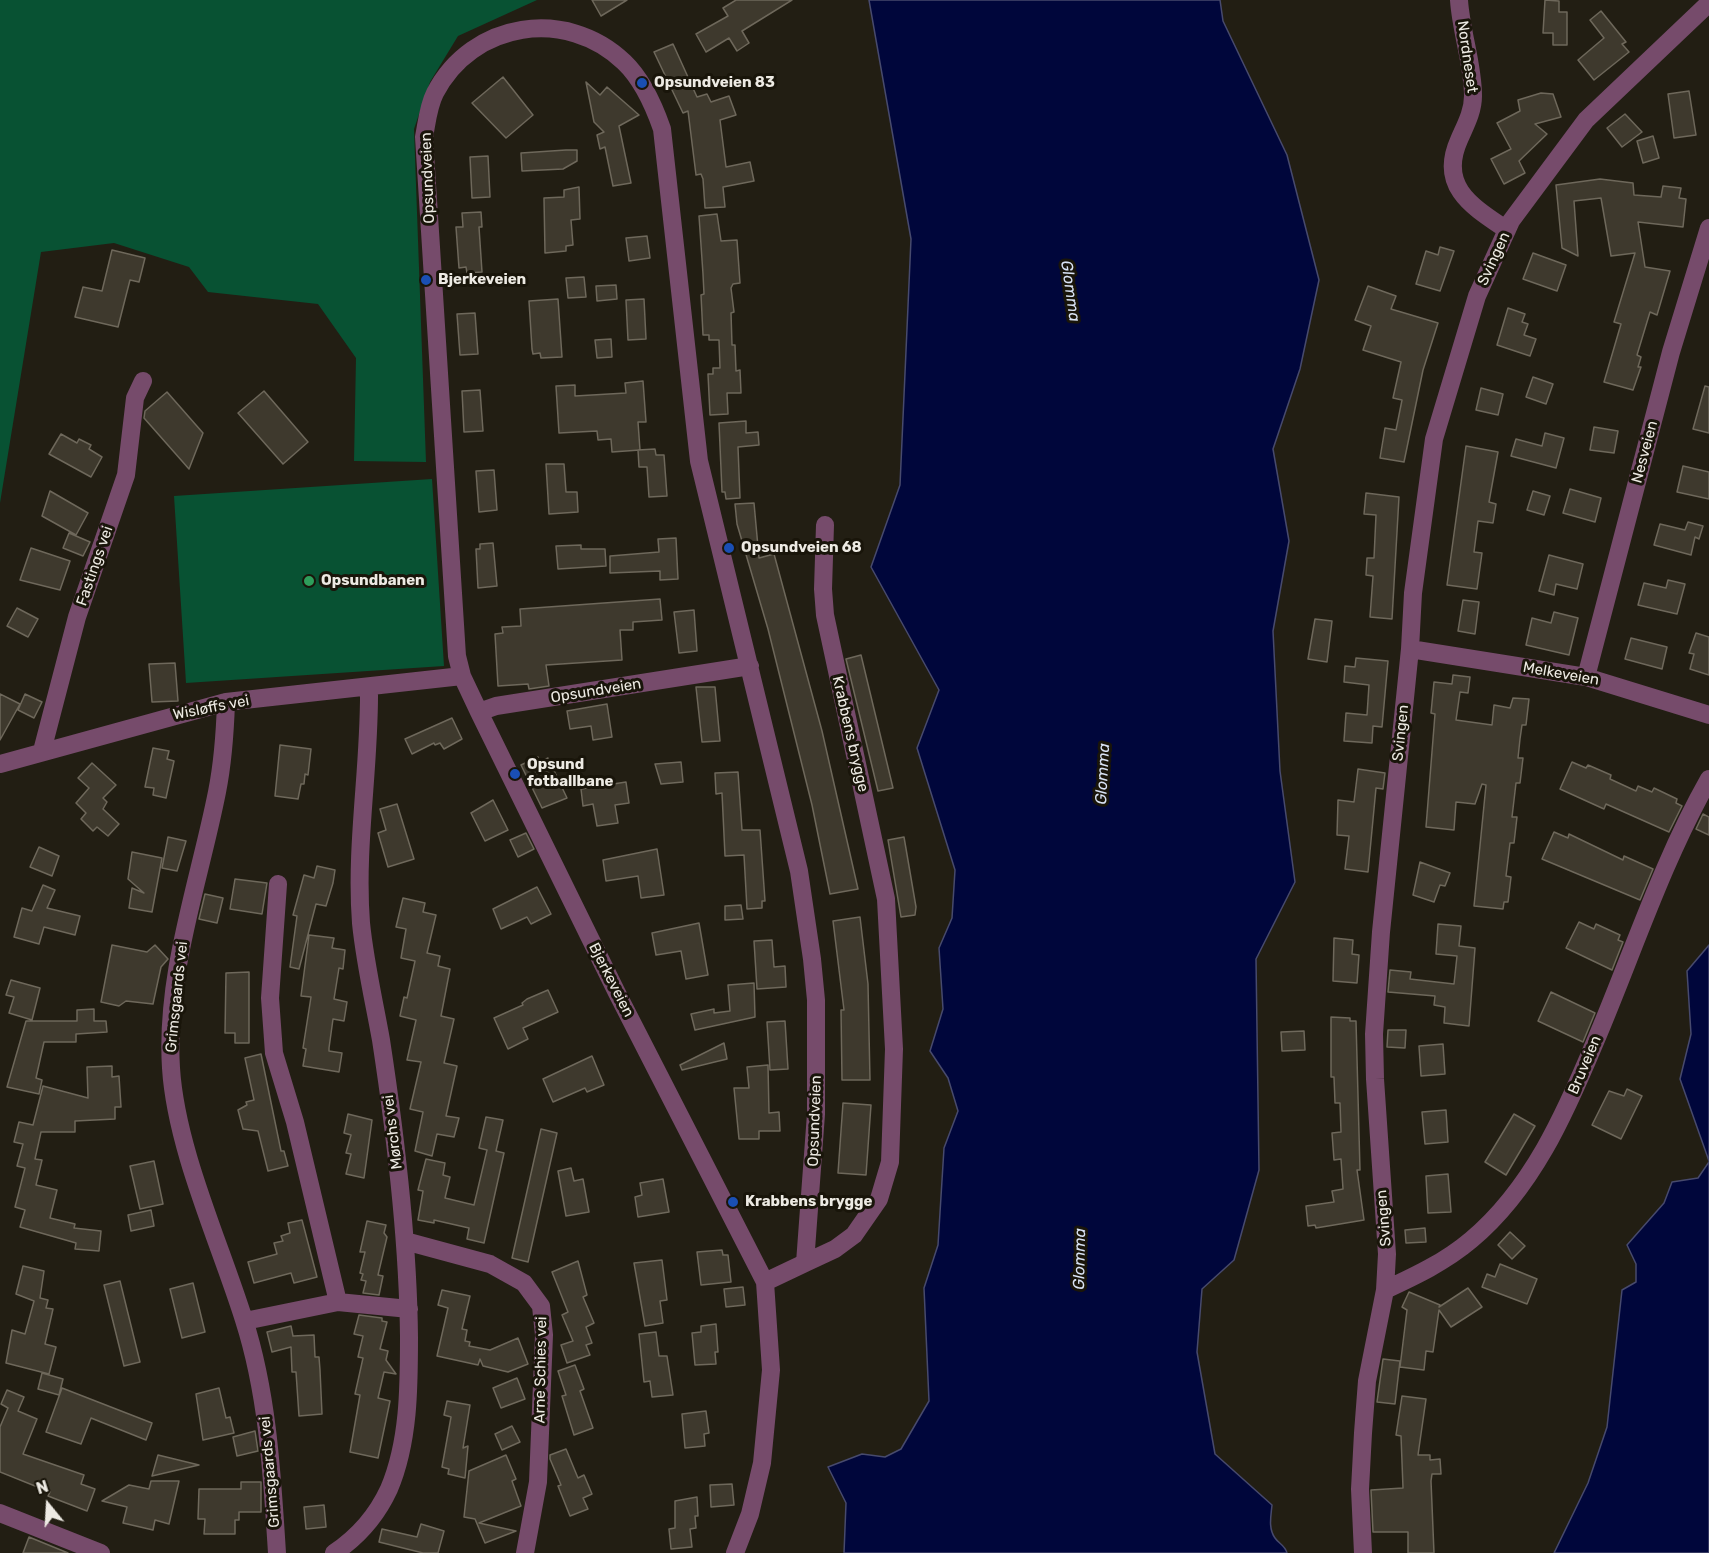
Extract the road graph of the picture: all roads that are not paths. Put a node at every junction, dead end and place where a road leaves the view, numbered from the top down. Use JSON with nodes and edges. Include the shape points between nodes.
{"nodes":[{"id":1,"x":1459,"y":0,"type":"edge"},
{"id":2,"x":1705,"y":14,"type":"edge"},
{"id":3,"x":1709,"y":228,"type":"edge"},
{"id":4,"x":1507,"y":230,"type":"junction"},
{"id":5,"x":143,"y":381,"type":"dead end"},
{"id":6,"x":825,"y":525,"type":"dead end"},
{"id":7,"x":1410,"y":649,"type":"junction"},
{"id":8,"x":750,"y":666,"type":"junction"},
{"id":9,"x":462,"y":676,"type":"junction"},
{"id":10,"x":1586,"y":677,"type":"junction"},
{"id":11,"x":369,"y":688,"type":"junction"},
{"id":12,"x":226,"y":702,"type":"junction"},
{"id":13,"x":479,"y":712,"type":"junction"},
{"id":14,"x":1709,"y":715,"type":"edge"},
{"id":15,"x":42,"y":751,"type":"junction"},
{"id":16,"x":0,"y":764,"type":"edge"},
{"id":17,"x":1709,"y":779,"type":"edge"},
{"id":18,"x":278,"y":884,"type":"dead end"},
{"id":19,"x":405,"y":1241,"type":"junction"},
{"id":20,"x":805,"y":1263,"type":"junction"},
{"id":21,"x":765,"y":1282,"type":"junction"},
{"id":22,"x":1385,"y":1290,"type":"junction"},
{"id":23,"x":338,"y":1302,"type":"junction"},
{"id":24,"x":409,"y":1309,"type":"junction"},
{"id":25,"x":244,"y":1321,"type":"junction"},
{"id":26,"x":0,"y":1513,"type":"edge"},
{"id":27,"x":101,"y":1553,"type":"edge"},
{"id":28,"x":277,"y":1553,"type":"edge"},
{"id":29,"x":334,"y":1553,"type":"edge"},
{"id":30,"x":525,"y":1553,"type":"edge"},
{"id":31,"x":735,"y":1553,"type":"edge"},
{"id":32,"x":1363,"y":1553,"type":"edge"}],
"edges":[{"from":1,"to":4,"type":"street","name":"Nordneset","via":[[1473,97],[1454,155],[1455,180],[1467,202]]},
{"from":2,"to":4,"type":"street","name":"Svingen","via":[[1586,120]]},
{"from":3,"to":10,"type":"street","name":"Nesveien","via":[[1671,352]]},
{"from":4,"to":7,"type":"street","name":"Svingen","via":[[1477,296],[1434,439],[1420,534]]},
{"from":5,"to":15,"type":"street","name":"Fastings vei","via":[[135,398],[126,475],[77,617]]},
{"from":6,"to":20,"type":"street","name":"Krabbens brygge","via":[[825,615],[886,899],[894,1049],[890,1162],[879,1199],[854,1235]]},
{"from":7,"to":10,"type":"street","name":"Melkeveien"},
{"from":7,"to":22,"type":"street","name":"Svingen","via":[[1380,932],[1374,1034],[1387,1254]]},
{"from":8,"to":9,"type":"street","name":"Opsundveien","via":[[699,461],[662,129],[645,91],[616,55],[585,37],[538,27],[502,33],[460,60],[434,95],[424,137],[451,593]]},
{"from":8,"to":13,"type":"street","name":"Opsundveien","via":[[496,706]]},
{"from":8,"to":20,"type":"street","name":"Opsundveien","via":[[799,871],[813,969],[816,1114]]},
{"from":9,"to":11,"type":"street","name":"Wisløffs vei"},
{"from":9,"to":13,"type":"street","name":"Bjerkeveien"},
{"from":10,"to":14,"type":"street","name":"Melkeveien"},
{"from":11,"to":12,"type":"street","name":"Wisløffs vei"},
{"from":11,"to":19,"type":"street","name":"Mørchs vei","via":[[360,847],[361,923],[393,1117]]},
{"from":12,"to":15,"type":"street","name":"Wisløffs vei"},
{"from":12,"to":25,"type":"street","name":"Grimsgaards vei","via":[[217,792],[181,947],[169,1041],[183,1136]]},
{"from":13,"to":21,"type":"street","name":"Bjerkeveien"},
{"from":15,"to":16,"type":"street","name":"Wisløffs vei"},
{"from":17,"to":22,"type":"street","name":"Bruveien","via":[[1645,919],[1574,1094],[1537,1163],[1508,1203],[1473,1239],[1444,1260]]},
{"from":18,"to":23,"type":"street","via":[[270,998],[274,1053],[295,1122]]},
{"from":19,"to":24,"type":"street","name":"Mørchs vei"},
{"from":19,"to":30,"type":"street","name":"Arne Schies vei","via":[[490,1264],[524,1283],[541,1306],[544,1335],[538,1482]]},
{"from":20,"to":21,"type":"street"},
{"from":21,"to":31,"type":"street","via":[[771,1370],[762,1463],[750,1514]]},
{"from":22,"to":32,"type":"street","name":"Svingen","via":[[1367,1381],[1362,1433]]},
{"from":23,"to":24,"type":"street"},
{"from":23,"to":25,"type":"street"},
{"from":24,"to":29,"type":"street","name":"Mørchs vei","via":[[409,1381],[397,1464],[373,1516],[358,1535]]},
{"from":25,"to":28,"type":"street","name":"Grimsgaards vei","via":[[267,1422]]},
{"from":26,"to":27,"type":"street"}]}
